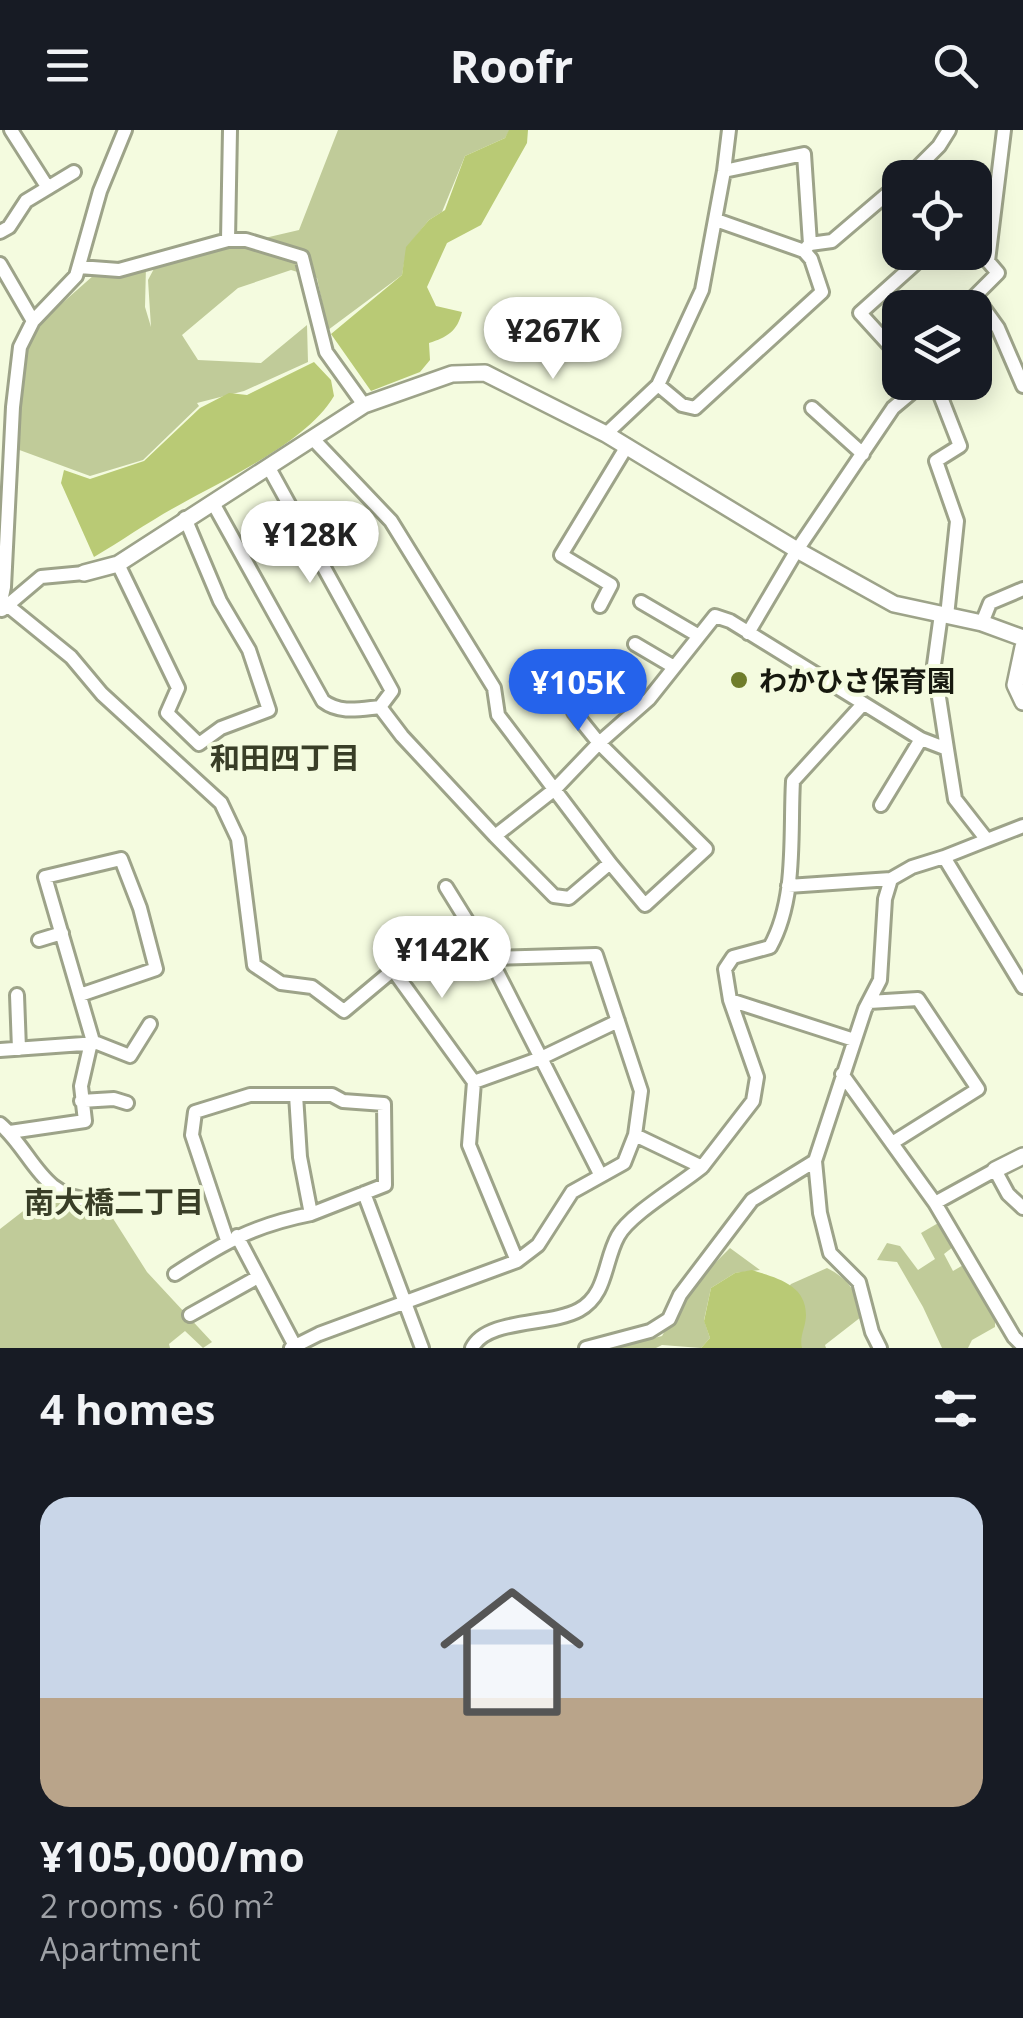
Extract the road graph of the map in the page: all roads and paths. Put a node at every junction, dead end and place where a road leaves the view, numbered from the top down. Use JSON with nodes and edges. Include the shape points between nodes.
{"nodes":[{"id":1,"x":11,"y":130,"type":"edge"},
{"id":2,"x":124,"y":130,"type":"edge"},
{"id":3,"x":230,"y":130,"type":"edge"},
{"id":4,"x":728,"y":130,"type":"edge"},
{"id":5,"x":948,"y":130,"type":"edge"},
{"id":6,"x":1004,"y":130,"type":"edge"},
{"id":7,"x":925,"y":160,"type":"edge"},
{"id":8,"x":724,"y":171,"type":"junction"},
{"id":9,"x":74,"y":172,"type":"dead end"},
{"id":10,"x":48,"y":188,"type":"junction"},
{"id":11,"x":882,"y":199,"type":"edge"},
{"id":12,"x":716,"y":220,"type":"junction"},
{"id":13,"x":992,"y":228,"type":"edge"},
{"id":14,"x":0,"y":232,"type":"edge"},
{"id":15,"x":228,"y":240,"type":"junction"},
{"id":16,"x":807,"y":247,"type":"junction"},
{"id":17,"x":0,"y":264,"type":"edge"},
{"id":18,"x":992,"y":266,"type":"edge"},
{"id":19,"x":79,"y":267,"type":"junction"},
{"id":20,"x":908,"y":270,"type":"edge"},
{"id":21,"x":886,"y":290,"type":"edge"},
{"id":22,"x":980,"y":290,"type":"edge"},
{"id":23,"x":882,"y":294,"type":"edge"},
{"id":24,"x":992,"y":320,"type":"edge"},
{"id":25,"x":33,"y":321,"type":"junction"},
{"id":26,"x":882,"y":338,"type":"edge"},
{"id":27,"x":658,"y":385,"type":"junction"},
{"id":28,"x":1023,"y":386,"type":"edge"},
{"id":29,"x":903,"y":400,"type":"edge"},
{"id":30,"x":943,"y":400,"type":"edge"},
{"id":31,"x":364,"y":405,"type":"junction"},
{"id":32,"x":6,"y":408,"type":"edge"},
{"id":33,"x":812,"y":408,"type":"dead end"},
{"id":34,"x":606,"y":434,"type":"junction"},
{"id":35,"x":312,"y":438,"type":"junction"},
{"id":36,"x":627,"y":446,"type":"junction"},
{"id":37,"x":863,"y":454,"type":"junction"},
{"id":38,"x":269,"y":468,"type":"junction"},
{"id":39,"x":213,"y":503,"type":"junction"},
{"id":40,"x":185,"y":518,"type":"junction"},
{"id":41,"x":797,"y":550,"type":"junction"},
{"id":42,"x":118,"y":564,"type":"junction"},
{"id":43,"x":84,"y":573,"type":"joint"},
{"id":44,"x":1023,"y":589,"type":"edge"},
{"id":45,"x":640,"y":602,"type":"dead end"},
{"id":46,"x":600,"y":606,"type":"dead end"},
{"id":47,"x":2,"y":608,"type":"edge"},
{"id":48,"x":944,"y":615,"type":"junction"},
{"id":49,"x":982,"y":623,"type":"junction"},
{"id":50,"x":748,"y":633,"type":"junction"},
{"id":51,"x":698,"y":636,"type":"junction"},
{"id":52,"x":1023,"y":638,"type":"edge"},
{"id":53,"x":634,"y":644,"type":"dead end"},
{"id":54,"x":1023,"y":647,"type":"edge"},
{"id":55,"x":674,"y":667,"type":"junction"},
{"id":56,"x":1023,"y":702,"type":"edge"},
{"id":57,"x":863,"y":704,"type":"junction"},
{"id":58,"x":380,"y":707,"type":"junction"},
{"id":59,"x":574,"y":712,"type":"dead end"},
{"id":60,"x":921,"y":739,"type":"junction"},
{"id":61,"x":599,"y":743,"type":"junction"},
{"id":62,"x":947,"y":749,"type":"junction"},
{"id":63,"x":555,"y":789,"type":"junction"},
{"id":64,"x":881,"y":805,"type":"dead end"},
{"id":65,"x":1023,"y":826,"type":"edge"},
{"id":66,"x":495,"y":836,"type":"junction"},
{"id":67,"x":987,"y":840,"type":"junction"},
{"id":68,"x":944,"y":857,"type":"junction"},
{"id":69,"x":610,"y":863,"type":"junction"},
{"id":70,"x":891,"y":879,"type":"junction"},
{"id":71,"x":788,"y":886,"type":"junction"},
{"id":72,"x":446,"y":888,"type":"dead end"},
{"id":73,"x":470,"y":928,"type":"junction"},
{"id":74,"x":62,"y":933,"type":"junction"},
{"id":75,"x":39,"y":940,"type":"dead end"},
{"id":76,"x":490,"y":958,"type":"junction"},
{"id":77,"x":400,"y":978,"type":"junction"},
{"id":78,"x":1023,"y":987,"type":"edge"},
{"id":79,"x":16,"y":995,"type":"dead end"},
{"id":80,"x":80,"y":995,"type":"junction"},
{"id":81,"x":730,"y":1000,"type":"junction"},
{"id":82,"x":869,"y":1002,"type":"junction"},
{"id":83,"x":618,"y":1020,"type":"junction"},
{"id":84,"x":150,"y":1024,"type":"dead end"},
{"id":85,"x":854,"y":1040,"type":"junction"},
{"id":86,"x":92,"y":1044,"type":"junction"},
{"id":87,"x":19,"y":1049,"type":"junction"},
{"id":88,"x":0,"y":1050,"type":"edge"},
{"id":89,"x":541,"y":1058,"type":"junction"},
{"id":90,"x":842,"y":1074,"type":"junction"},
{"id":91,"x":474,"y":1082,"type":"junction"},
{"id":92,"x":296,"y":1094,"type":"junction"},
{"id":93,"x":81,"y":1101,"type":"junction"},
{"id":94,"x":127,"y":1104,"type":"dead end"},
{"id":95,"x":5,"y":1128,"type":"edge"},
{"id":96,"x":635,"y":1135,"type":"junction"},
{"id":97,"x":892,"y":1144,"type":"junction"},
{"id":98,"x":1023,"y":1156,"type":"edge"},
{"id":99,"x":814,"y":1160,"type":"junction"},
{"id":100,"x":702,"y":1168,"type":"junction"},
{"id":101,"x":995,"y":1170,"type":"junction"},
{"id":102,"x":600,"y":1174,"type":"junction"},
{"id":103,"x":364,"y":1193,"type":"junction"},
{"id":104,"x":94,"y":1200,"type":"dead end"},
{"id":105,"x":935,"y":1203,"type":"junction"},
{"id":106,"x":1023,"y":1208,"type":"edge"},
{"id":107,"x":311,"y":1214,"type":"junction"},
{"id":108,"x":232,"y":1238,"type":"junction"},
{"id":109,"x":517,"y":1261,"type":"junction"},
{"id":110,"x":175,"y":1274,"type":"dead end"},
{"id":111,"x":258,"y":1277,"type":"junction"},
{"id":112,"x":404,"y":1302,"type":"junction"},
{"id":113,"x":190,"y":1315,"type":"dead end"},
{"id":114,"x":313,"y":1343,"type":"edge"},
{"id":115,"x":473,"y":1345,"type":"edge"},
{"id":116,"x":1022,"y":1346,"type":"edge"},
{"id":117,"x":293,"y":1347,"type":"edge"},
{"id":118,"x":422,"y":1348,"type":"edge"},
{"id":119,"x":490,"y":1348,"type":"edge"},
{"id":120,"x":586,"y":1348,"type":"edge"},
{"id":121,"x":880,"y":1348,"type":"edge"}],
"edges":[{"from":1,"to":10,"type":"street"},
{"from":2,"to":19,"type":"street"},
{"from":3,"to":15,"type":"street"},
{"from":4,"to":8,"type":"street"},
{"from":5,"to":7,"type":"street"},
{"from":6,"to":13,"type":"street"},
{"from":8,"to":12,"type":"street"},
{"from":8,"to":16,"type":"street","via":[[804,154]]},
{"from":9,"to":10,"type":"street"},
{"from":10,"to":14,"type":"street"},
{"from":11,"to":16,"type":"street","via":[[832,240]]},
{"from":12,"to":16,"type":"street"},
{"from":12,"to":27,"type":"street","via":[[702,290]]},
{"from":15,"to":19,"type":"street","via":[[119,270]]},
{"from":15,"to":31,"type":"street","via":[[302,257],[326,352]]},
{"from":16,"to":27,"type":"street","via":[[822,292],[695,408]]},
{"from":17,"to":25,"type":"street"},
{"from":18,"to":22,"type":"street","via":[[998,273]]},
{"from":19,"to":25,"type":"street"},
{"from":20,"to":21,"type":"street"},
{"from":23,"to":26,"type":"street","via":[[860,314]]},
{"from":24,"to":28,"type":"street"},
{"from":25,"to":32,"type":"street"},
{"from":27,"to":34,"type":"street"},
{"from":29,"to":37,"type":"street"},
{"from":30,"to":48,"type":"street","via":[[960,446],[936,461],[957,521]]},
{"from":31,"to":34,"type":"street","via":[[452,374],[486,373]]},
{"from":31,"to":35,"type":"street"},
{"from":32,"to":47,"type":"street"},
{"from":33,"to":37,"type":"street"},
{"from":34,"to":36,"type":"street"},
{"from":35,"to":38,"type":"street"},
{"from":35,"to":63,"type":"street","via":[[391,521],[494,688],[498,714]]},
{"from":36,"to":41,"type":"street"},
{"from":36,"to":46,"type":"street","via":[[561,555],[612,585]]},
{"from":37,"to":41,"type":"street"},
{"from":38,"to":39,"type":"street"},
{"from":38,"to":58,"type":"street","via":[[392,691]]},
{"from":39,"to":40,"type":"street"},
{"from":39,"to":58,"type":"street","via":[[323,701],[342,710]]},
{"from":40,"to":42,"type":"street"},
{"from":40,"to":42,"type":"street","via":[[269,710],[198,744],[166,712],[178,688]]},
{"from":41,"to":48,"type":"street","via":[[894,604]]},
{"from":41,"to":50,"type":"street"},
{"from":42,"to":43,"type":"street"},
{"from":43,"to":47,"type":"street","via":[[42,577]]},
{"from":44,"to":49,"type":"street","via":[[990,603]]},
{"from":45,"to":51,"type":"street"},
{"from":47,"to":77,"type":"street","via":[[71,656],[102,694],[221,803],[238,839],[254,965],[281,983],[312,987],[344,1010],[394,970]]},
{"from":48,"to":49,"type":"street"},
{"from":48,"to":62,"type":"street","via":[[934,665]]},
{"from":49,"to":52,"type":"street"},
{"from":50,"to":51,"type":"street","via":[[715,616]]},
{"from":50,"to":57,"type":"street"},
{"from":51,"to":55,"type":"street"},
{"from":53,"to":55,"type":"street"},
{"from":54,"to":56,"type":"street","via":[[1016,685]]},
{"from":55,"to":61,"type":"street"},
{"from":57,"to":60,"type":"street"},
{"from":57,"to":71,"type":"street","via":[[792,782]]},
{"from":58,"to":66,"type":"street"},
{"from":59,"to":61,"type":"street"},
{"from":60,"to":62,"type":"street"},
{"from":60,"to":64,"type":"street"},
{"from":61,"to":63,"type":"street"},
{"from":61,"to":69,"type":"street","via":[[706,849],[645,905]]},
{"from":62,"to":67,"type":"street","via":[[955,799]]},
{"from":63,"to":66,"type":"street"},
{"from":63,"to":69,"type":"street"},
{"from":65,"to":67,"type":"street"},
{"from":66,"to":69,"type":"street","via":[[554,896],[569,898]]},
{"from":67,"to":68,"type":"street"},
{"from":68,"to":70,"type":"street"},
{"from":68,"to":78,"type":"street"},
{"from":70,"to":71,"type":"street"},
{"from":70,"to":82,"type":"street","via":[[880,980]]},
{"from":71,"to":81,"type":"street","via":[[770,947],[733,956],[724,969]]},
{"from":72,"to":73,"type":"street"},
{"from":73,"to":76,"type":"street"},
{"from":73,"to":77,"type":"street"},
{"from":74,"to":75,"type":"street"},
{"from":74,"to":80,"type":"street"},
{"from":74,"to":80,"type":"street","via":[[44,878],[121,859],[156,970]]},
{"from":76,"to":83,"type":"street","via":[[596,954]]},
{"from":76,"to":89,"type":"street"},
{"from":77,"to":91,"type":"street"},
{"from":79,"to":87,"type":"street"},
{"from":80,"to":86,"type":"street"},
{"from":81,"to":85,"type":"street"},
{"from":81,"to":100,"type":"street","via":[[757,1077],[754,1101]]},
{"from":82,"to":85,"type":"street"},
{"from":82,"to":97,"type":"street","via":[[918,998],[978,1089]]},
{"from":83,"to":89,"type":"street"},
{"from":83,"to":96,"type":"street","via":[[641,1090]]},
{"from":84,"to":86,"type":"street","via":[[130,1056]]},
{"from":85,"to":90,"type":"street"},
{"from":86,"to":87,"type":"street"},
{"from":86,"to":93,"type":"street"},
{"from":87,"to":88,"type":"street"},
{"from":89,"to":91,"type":"street"},
{"from":89,"to":102,"type":"street"},
{"from":90,"to":97,"type":"street"},
{"from":90,"to":99,"type":"street"},
{"from":91,"to":109,"type":"street","via":[[470,1144]]},
{"from":92,"to":103,"type":"street","via":[[384,1104],[385,1185]]},
{"from":92,"to":107,"type":"street"},
{"from":92,"to":108,"type":"street","via":[[250,1095],[194,1112],[192,1136]]},
{"from":93,"to":94,"type":"street"},
{"from":93,"to":95,"type":"street","via":[[86,1122]]},
{"from":95,"to":104,"type":"street","via":[[41,1176],[74,1198]]},
{"from":96,"to":100,"type":"street"},
{"from":96,"to":102,"type":"street","via":[[624,1163]]},
{"from":97,"to":105,"type":"street"},
{"from":98,"to":101,"type":"street"},
{"from":99,"to":120,"type":"street","via":[[752,1200],[669,1319],[650,1331]]},
{"from":99,"to":121,"type":"street","via":[[830,1253],[859,1282]]},
{"from":100,"to":115,"type":"street","via":[[618,1235],[600,1288],[584,1308],[490,1330]]},
{"from":101,"to":105,"type":"street"},
{"from":101,"to":106,"type":"street"},
{"from":102,"to":109,"type":"street","via":[[572,1192],[538,1244]]},
{"from":103,"to":107,"type":"street"},
{"from":103,"to":112,"type":"street"},
{"from":105,"to":116,"type":"street"},
{"from":107,"to":108,"type":"street"},
{"from":108,"to":110,"type":"street"},
{"from":108,"to":111,"type":"street"},
{"from":109,"to":112,"type":"street"},
{"from":111,"to":113,"type":"street"},
{"from":111,"to":117,"type":"street"},
{"from":112,"to":114,"type":"street"},
{"from":112,"to":118,"type":"street"},
{"from":114,"to":117,"type":"street"},
{"from":115,"to":119,"type":"street"}]}
